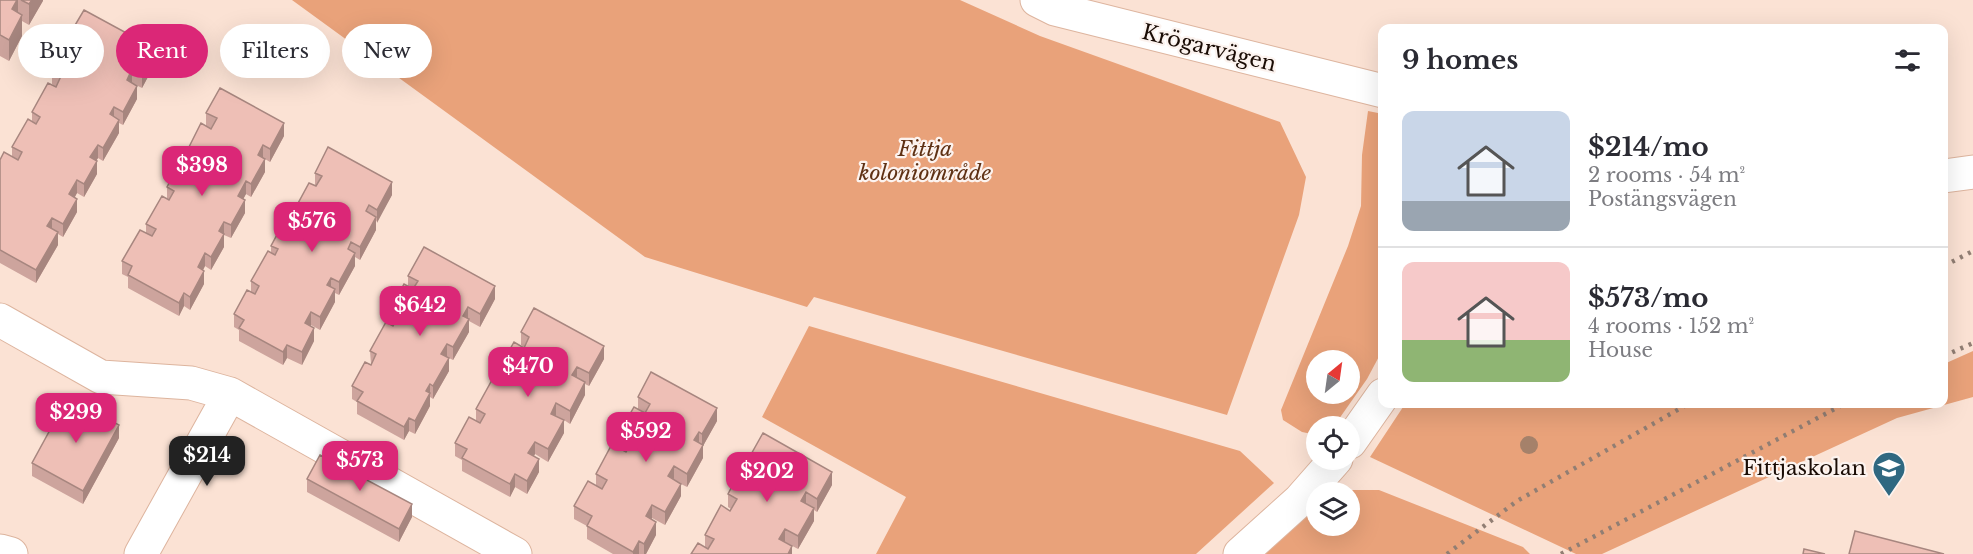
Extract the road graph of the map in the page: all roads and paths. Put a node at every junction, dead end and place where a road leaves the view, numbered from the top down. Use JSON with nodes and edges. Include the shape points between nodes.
{"nodes":[{"id":1,"x":1037,"y":0,"type":"edge"},
{"id":2,"x":1378,"y":90,"type":"edge"},
{"id":3,"x":1973,"y":172,"type":"edge"},
{"id":4,"x":1948,"y":175,"type":"edge"},
{"id":5,"x":0,"y":320,"type":"edge"},
{"id":6,"x":230,"y":394,"type":"junction"},
{"id":7,"x":1378,"y":402,"type":"edge"},
{"id":8,"x":1360,"y":428,"type":"edge"},
{"id":9,"x":1326,"y":470,"type":"edge"},
{"id":10,"x":0,"y":551,"type":"edge"},
{"id":11,"x":10,"y":554,"type":"edge"},
{"id":12,"x":141,"y":554,"type":"edge"},
{"id":13,"x":515,"y":554,"type":"edge"},
{"id":14,"x":1240,"y":554,"type":"edge"}],
"edges":[{"from":1,"to":2,"type":"street","name":"Krögarvägen","via":[[1055,9]]},
{"from":3,"to":4,"type":"street"},
{"from":5,"to":6,"type":"street","via":[[101,377],[191,383]]},
{"from":6,"to":12,"type":"street"},
{"from":6,"to":13,"type":"street"},
{"from":7,"to":8,"type":"street"},
{"from":9,"to":14,"type":"street","via":[[1300,500]]},
{"from":10,"to":11,"type":"street"}]}
